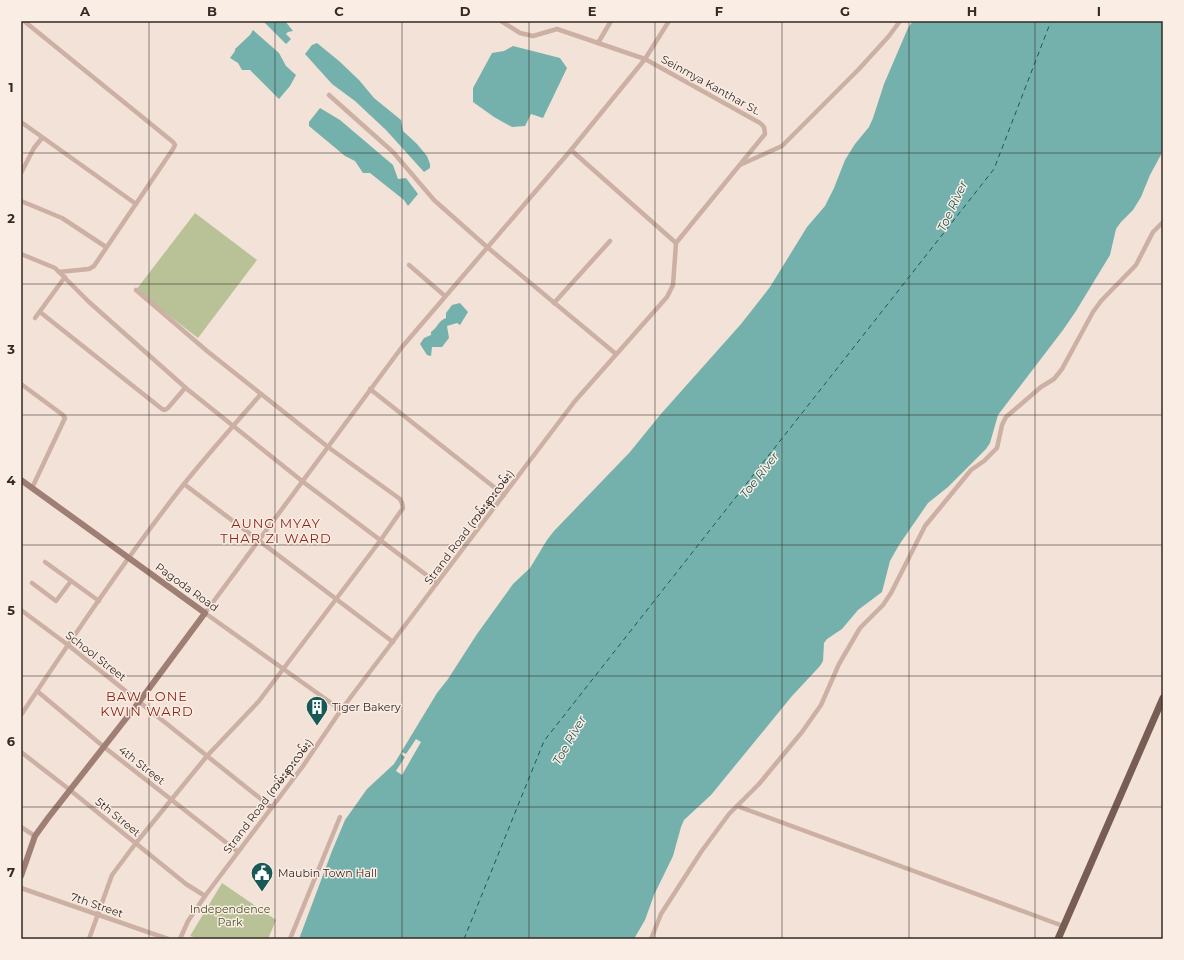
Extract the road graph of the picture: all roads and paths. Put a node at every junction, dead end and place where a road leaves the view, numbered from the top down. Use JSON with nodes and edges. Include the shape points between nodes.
{"nodes":[{"id":1,"x":24,"y":21,"type":"edge"},
{"id":2,"x":501,"y":21,"type":"edge"},
{"id":3,"x":611,"y":21,"type":"edge"},
{"id":4,"x":670,"y":21,"type":"edge"},
{"id":5,"x":900,"y":21,"type":"edge"},
{"id":6,"x":598,"y":43,"type":"junction"},
{"id":7,"x":645,"y":59,"type":"junction"},
{"id":8,"x":329,"y":95,"type":"dead end"},
{"id":9,"x":21,"y":122,"type":"edge"},
{"id":10,"x":42,"y":138,"type":"junction"},
{"id":11,"x":571,"y":150,"type":"junction"},
{"id":12,"x":740,"y":165,"type":"junction"},
{"id":13,"x":21,"y":173,"type":"edge"},
{"id":14,"x":21,"y":201,"type":"edge"},
{"id":15,"x":136,"y":204,"type":"junction"},
{"id":16,"x":1163,"y":222,"type":"edge"},
{"id":17,"x":610,"y":241,"type":"dead end"},
{"id":18,"x":676,"y":243,"type":"junction"},
{"id":19,"x":487,"y":247,"type":"junction"},
{"id":20,"x":106,"y":248,"type":"junction"},
{"id":21,"x":21,"y":254,"type":"edge"},
{"id":22,"x":409,"y":265,"type":"dead end"},
{"id":23,"x":59,"y":272,"type":"junction"},
{"id":24,"x":65,"y":277,"type":"junction"},
{"id":25,"x":136,"y":290,"type":"dead end"},
{"id":26,"x":445,"y":296,"type":"junction"},
{"id":27,"x":554,"y":303,"type":"junction"},
{"id":28,"x":40,"y":312,"type":"junction"},
{"id":29,"x":35,"y":318,"type":"dead end"},
{"id":30,"x":616,"y":354,"type":"junction"},
{"id":31,"x":21,"y":384,"type":"edge"},
{"id":32,"x":185,"y":388,"type":"junction"},
{"id":33,"x":370,"y":389,"type":"junction"},
{"id":34,"x":261,"y":394,"type":"junction"},
{"id":35,"x":233,"y":426,"type":"junction"},
{"id":36,"x":328,"y":447,"type":"junction"},
{"id":37,"x":21,"y":480,"type":"edge"},
{"id":38,"x":302,"y":482,"type":"junction"},
{"id":39,"x":184,"y":484,"type":"junction"},
{"id":40,"x":32,"y":488,"type":"junction"},
{"id":41,"x":504,"y":495,"type":"junction"},
{"id":42,"x":259,"y":540,"type":"junction"},
{"id":43,"x":380,"y":541,"type":"junction"},
{"id":44,"x":129,"y":558,"type":"junction"},
{"id":45,"x":45,"y":562,"type":"dead end"},
{"id":46,"x":71,"y":581,"type":"junction"},
{"id":47,"x":32,"y":583,"type":"dead end"},
{"id":48,"x":437,"y":583,"type":"junction"},
{"id":49,"x":336,"y":599,"type":"junction"},
{"id":50,"x":99,"y":601,"type":"junction"},
{"id":51,"x":21,"y":610,"type":"edge"},
{"id":52,"x":205,"y":613,"type":"junction"},
{"id":53,"x":393,"y":642,"type":"junction"},
{"id":54,"x":68,"y":645,"type":"junction"},
{"id":55,"x":283,"y":669,"type":"junction"},
{"id":56,"x":37,"y":691,"type":"junction"},
{"id":57,"x":1163,"y":698,"type":"edge"},
{"id":58,"x":139,"y":702,"type":"junction"},
{"id":59,"x":341,"y":710,"type":"junction"},
{"id":60,"x":21,"y":715,"type":"edge"},
{"id":61,"x":104,"y":747,"type":"junction"},
{"id":62,"x":21,"y":752,"type":"edge"},
{"id":63,"x":207,"y":756,"type":"junction"},
{"id":64,"x":70,"y":790,"type":"junction"},
{"id":65,"x":171,"y":800,"type":"junction"},
{"id":66,"x":737,"y":806,"type":"junction"},
{"id":67,"x":271,"y":807,"type":"junction"},
{"id":68,"x":340,"y":817,"type":"dead end"},
{"id":69,"x":21,"y":827,"type":"edge"},
{"id":70,"x":35,"y":836,"type":"junction"},
{"id":71,"x":136,"y":843,"type":"junction"},
{"id":72,"x":237,"y":852,"type":"junction"},
{"id":73,"x":21,"y":876,"type":"edge"},
{"id":74,"x":21,"y":888,"type":"edge"},
{"id":75,"x":204,"y":896,"type":"junction"},
{"id":76,"x":97,"y":915,"type":"junction"},
{"id":77,"x":1064,"y":926,"type":"junction"},
{"id":78,"x":88,"y":939,"type":"edge"},
{"id":79,"x":168,"y":939,"type":"edge"},
{"id":80,"x":180,"y":939,"type":"edge"},
{"id":81,"x":290,"y":939,"type":"edge"},
{"id":82,"x":651,"y":939,"type":"edge"},
{"id":83,"x":1058,"y":939,"type":"edge"}],
"edges":[{"from":1,"to":15,"type":"street","via":[[174,143],[173,149]]},
{"from":2,"to":6,"type":"street","name":"Seinmya Kanthar St.","via":[[520,33],[533,36],[557,29]]},
{"from":3,"to":6,"type":"street"},
{"from":4,"to":7,"type":"street"},
{"from":5,"to":12,"type":"street","via":[[859,69],[782,146]]},
{"from":6,"to":7,"type":"street","name":"Seinmya Kanthar St."},
{"from":7,"to":11,"type":"street"},
{"from":7,"to":12,"type":"street","name":"Seinmya Kanthar St.","via":[[764,126],[765,134],[762,139]]},
{"from":8,"to":19,"type":"street","via":[[392,152],[434,200]]},
{"from":9,"to":10,"type":"street"},
{"from":10,"to":13,"type":"street"},
{"from":10,"to":15,"type":"street"},
{"from":11,"to":18,"type":"street"},
{"from":11,"to":19,"type":"street"},
{"from":12,"to":18,"type":"street"},
{"from":14,"to":20,"type":"street","via":[[62,218]]},
{"from":15,"to":20,"type":"street"},
{"from":16,"to":66,"type":"street","via":[[1151,235],[1136,265],[1093,312],[1062,369],[1054,379],[1006,418],[997,448],[971,470],[925,526],[891,592],[860,628],[839,664],[821,705],[759,784]]},
{"from":17,"to":27,"type":"street"},
{"from":18,"to":30,"type":"street","name":"Strand Road (ကမ်းနားလမ်း)","via":[[673,285],[667,297]]},
{"from":19,"to":26,"type":"street"},
{"from":19,"to":27,"type":"street"},
{"from":20,"to":23,"type":"street","via":[[89,269]]},
{"from":21,"to":23,"type":"street"},
{"from":22,"to":26,"type":"street"},
{"from":23,"to":24,"type":"street"},
{"from":24,"to":28,"type":"street"},
{"from":24,"to":32,"type":"street","via":[[89,302]]},
{"from":25,"to":34,"type":"street"},
{"from":26,"to":33,"type":"street"},
{"from":27,"to":30,"type":"street"},
{"from":28,"to":29,"type":"street"},
{"from":28,"to":32,"type":"street","via":[[162,409],[168,408]]},
{"from":30,"to":41,"type":"street","name":"Strand Road (ကမ်းနားလမ်း)","via":[[576,401]]},
{"from":31,"to":40,"type":"street","via":[[65,418]]},
{"from":32,"to":35,"type":"street"},
{"from":33,"to":36,"type":"street"},
{"from":33,"to":41,"type":"street"},
{"from":34,"to":35,"type":"street"},
{"from":34,"to":36,"type":"street"},
{"from":35,"to":38,"type":"street"},
{"from":35,"to":39,"type":"street"},
{"from":36,"to":38,"type":"street"},
{"from":36,"to":43,"type":"street","via":[[400,499],[403,508]]},
{"from":37,"to":40,"type":"main road","name":"Pagoda Road"},
{"from":38,"to":42,"type":"street"},
{"from":38,"to":43,"type":"street"},
{"from":39,"to":42,"type":"street"},
{"from":39,"to":44,"type":"street"},
{"from":40,"to":44,"type":"main road","name":"Pagoda Road"},
{"from":41,"to":48,"type":"street","name":"Strand Road (ကမ်းနားလမ်း)"},
{"from":42,"to":49,"type":"street"},
{"from":42,"to":52,"type":"street"},
{"from":43,"to":48,"type":"street"},
{"from":43,"to":49,"type":"street"},
{"from":44,"to":50,"type":"street"},
{"from":44,"to":52,"type":"main road","name":"Pagoda Road"},
{"from":45,"to":46,"type":"street"},
{"from":46,"to":47,"type":"street","via":[[56,601]]},
{"from":46,"to":50,"type":"street"},
{"from":48,"to":53,"type":"street","name":"Strand Road (ကမ်းနားလမ်း)"},
{"from":49,"to":53,"type":"street"},
{"from":49,"to":55,"type":"street"},
{"from":50,"to":54,"type":"street"},
{"from":51,"to":54,"type":"street","name":"School Street"},
{"from":52,"to":55,"type":"street","name":"Pagoda Road"},
{"from":52,"to":58,"type":"main road"},
{"from":53,"to":59,"type":"street","name":"Strand Road (ကမ်းနားလမ်း)"},
{"from":54,"to":56,"type":"street"},
{"from":54,"to":58,"type":"street","name":"School Street"},
{"from":55,"to":59,"type":"street","name":"Pagoda Road"},
{"from":55,"to":63,"type":"street","via":[[259,701]]},
{"from":56,"to":60,"type":"street"},
{"from":56,"to":61,"type":"street","name":"4th Street"},
{"from":57,"to":77,"type":"main road"},
{"from":58,"to":61,"type":"main road"},
{"from":58,"to":63,"type":"street","name":"School Street"},
{"from":59,"to":67,"type":"street","name":"Strand Road (ကမ်းနားလမ်း)"},
{"from":61,"to":64,"type":"main road"},
{"from":61,"to":65,"type":"street","name":"4th Street"},
{"from":62,"to":64,"type":"street","name":"5th Street"},
{"from":63,"to":65,"type":"street"},
{"from":63,"to":67,"type":"street","name":"School Street"},
{"from":64,"to":70,"type":"main road"},
{"from":64,"to":71,"type":"street","name":"5th Street"},
{"from":65,"to":71,"type":"street"},
{"from":65,"to":72,"type":"street","name":"4th Street"},
{"from":66,"to":77,"type":"street"},
{"from":66,"to":82,"type":"street","via":[[701,852],[661,914]]},
{"from":67,"to":72,"type":"street","name":"Strand Road (ကမ်းနားလမ်း)"},
{"from":68,"to":81,"type":"street"},
{"from":69,"to":70,"type":"street"},
{"from":70,"to":73,"type":"main road"},
{"from":71,"to":75,"type":"street","name":"5th Street"},
{"from":71,"to":76,"type":"street","via":[[112,875]]},
{"from":72,"to":75,"type":"street","name":"Strand Road (ကမ်းနားလမ်း)"},
{"from":74,"to":76,"type":"street","name":"7th Street"},
{"from":75,"to":80,"type":"street","name":"Strand Road (ကမ်းနားလမ်း)","via":[[188,920]]},
{"from":76,"to":78,"type":"street"},
{"from":76,"to":79,"type":"street","name":"7th Street"},
{"from":77,"to":83,"type":"main road"}]}
